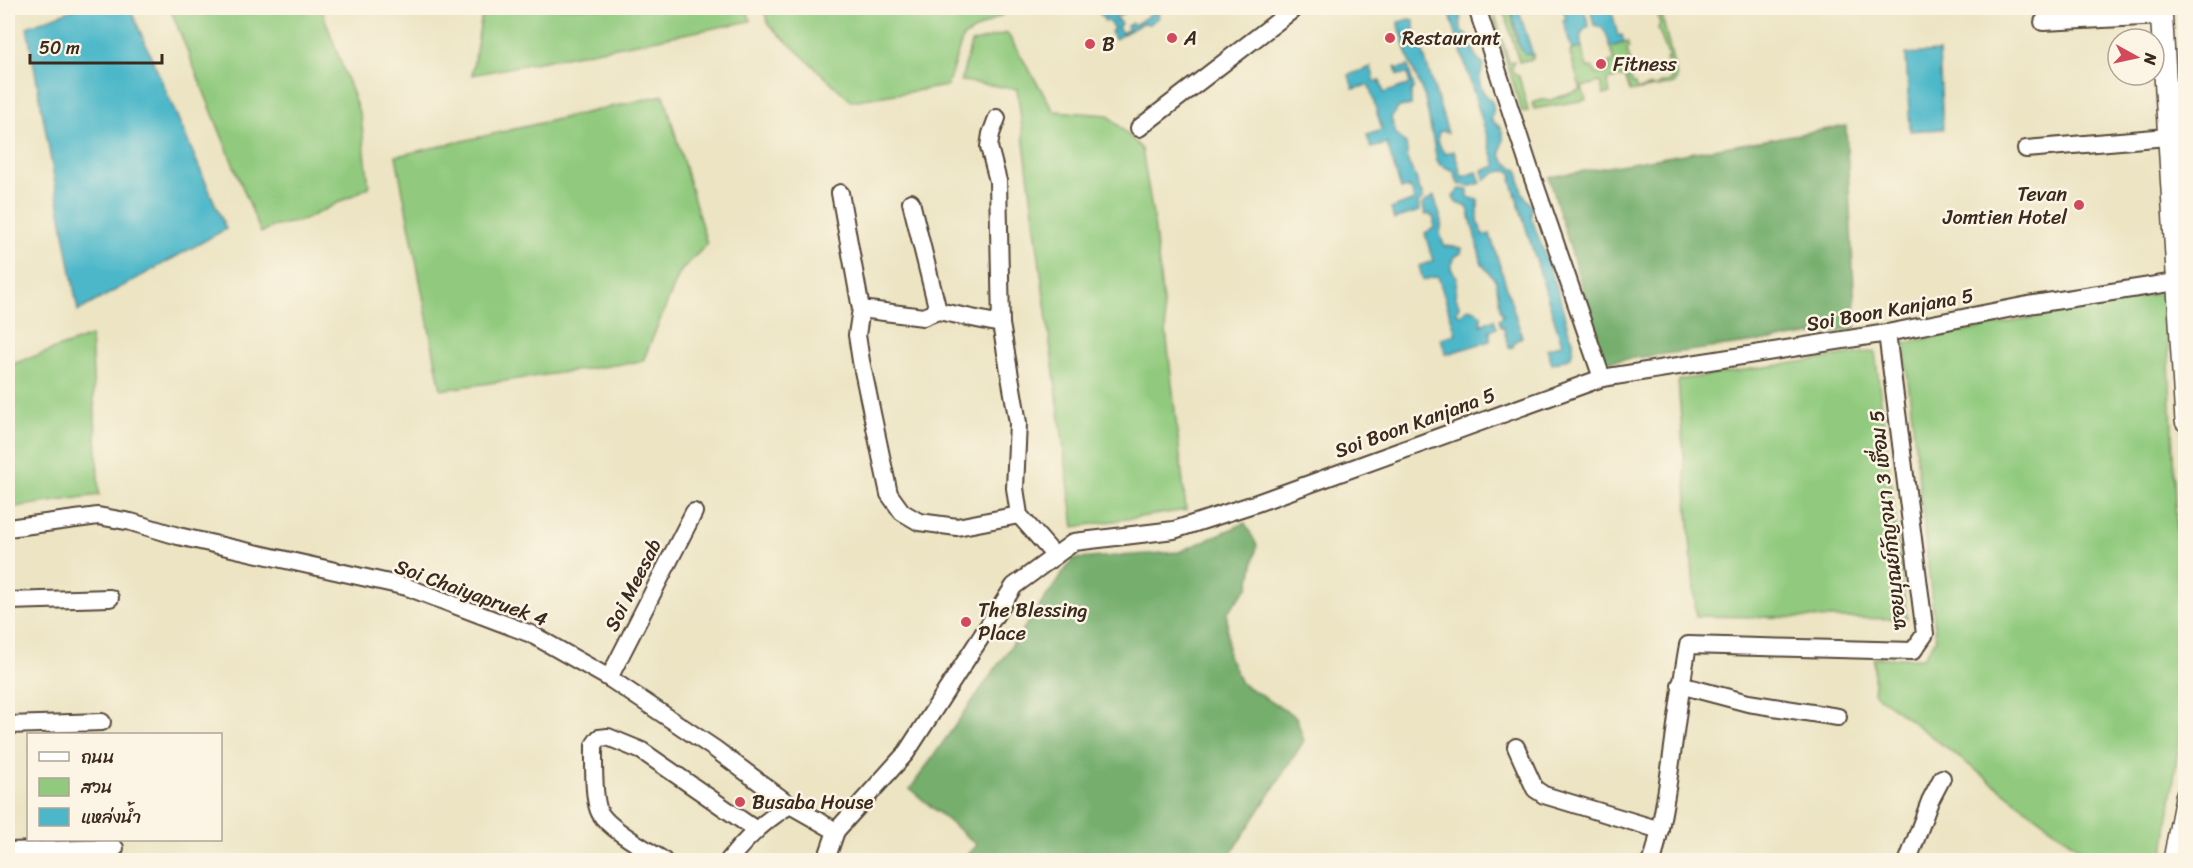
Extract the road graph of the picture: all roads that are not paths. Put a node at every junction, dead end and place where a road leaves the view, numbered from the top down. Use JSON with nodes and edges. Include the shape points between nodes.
{"nodes":[{"id":1,"x":1295,"y":8,"type":"edge"},
{"id":2,"x":1477,"y":8,"type":"edge"},
{"id":3,"x":2161,"y":12,"type":"edge"},
{"id":4,"x":2043,"y":22,"type":"dead end"},
{"id":5,"x":997,"y":118,"type":"dead end"},
{"id":6,"x":1139,"y":128,"type":"dead end"},
{"id":7,"x":2168,"y":137,"type":"junction"},
{"id":8,"x":2026,"y":149,"type":"dead end"},
{"id":9,"x":840,"y":193,"type":"dead end"},
{"id":10,"x":911,"y":202,"type":"dead end"},
{"id":11,"x":2180,"y":257,"type":"edge"},
{"id":12,"x":2176,"y":282,"type":"junction"},
{"id":13,"x":861,"y":309,"type":"junction"},
{"id":14,"x":938,"y":311,"type":"junction"},
{"id":15,"x":1002,"y":324,"type":"junction"},
{"id":16,"x":1887,"y":333,"type":"junction"},
{"id":17,"x":1602,"y":378,"type":"junction"},
{"id":18,"x":2186,"y":421,"type":"edge"},
{"id":19,"x":694,"y":512,"type":"dead end"},
{"id":20,"x":1019,"y":515,"type":"junction"},
{"id":21,"x":8,"y":528,"type":"edge"},
{"id":22,"x":1055,"y":556,"type":"junction"},
{"id":23,"x":110,"y":598,"type":"dead end"},
{"id":24,"x":8,"y":601,"type":"edge"},
{"id":25,"x":609,"y":678,"type":"junction"},
{"id":26,"x":1680,"y":685,"type":"junction"},
{"id":27,"x":1838,"y":717,"type":"dead end"},
{"id":28,"x":102,"y":722,"type":"dead end"},
{"id":29,"x":8,"y":725,"type":"edge"},
{"id":30,"x":1516,"y":747,"type":"dead end"},
{"id":31,"x":1942,"y":778,"type":"dead end"},
{"id":32,"x":2186,"y":797,"type":"edge"},
{"id":33,"x":790,"y":805,"type":"junction"},
{"id":34,"x":756,"y":830,"type":"junction"},
{"id":35,"x":1660,"y":830,"type":"junction"},
{"id":36,"x":836,"y":831,"type":"junction"},
{"id":37,"x":115,"y":848,"type":"dead end"},
{"id":38,"x":8,"y":851,"type":"edge"},
{"id":39,"x":663,"y":861,"type":"edge"},
{"id":40,"x":729,"y":861,"type":"edge"},
{"id":41,"x":826,"y":861,"type":"edge"},
{"id":42,"x":1651,"y":861,"type":"edge"},
{"id":43,"x":1908,"y":861,"type":"edge"},
{"id":44,"x":2174,"y":861,"type":"edge"}],
"edges":[{"from":1,"to":6,"type":"street"},
{"from":2,"to":17,"type":"street"},
{"from":3,"to":4,"type":"street"},
{"from":3,"to":7,"type":"street"},
{"from":5,"to":15,"type":"street","via":[[989,147],[998,182]]},
{"from":7,"to":8,"type":"street"},
{"from":7,"to":11,"type":"street"},
{"from":9,"to":13,"type":"street"},
{"from":10,"to":14,"type":"street"},
{"from":11,"to":12,"type":"street"},
{"from":12,"to":16,"type":"street","name":"Soi Boon Kanjana 5","via":[[2028,305]]},
{"from":12,"to":18,"type":"street"},
{"from":13,"to":14,"type":"street","via":[[923,317]]},
{"from":13,"to":20,"type":"street","via":[[857,335],[881,461],[889,494],[902,512],[919,522],[957,527]]},
{"from":14,"to":15,"type":"street"},
{"from":15,"to":20,"type":"street","via":[[1018,423],[1015,488]]},
{"from":16,"to":17,"type":"street","name":"Soi Boon Kanjana 5"},
{"from":16,"to":26,"type":"street","name":"ซอยบุณย์กัญจนา 3 เชื่อม 5","via":[[1925,634],[1913,651],[1689,645]]},
{"from":17,"to":22,"type":"street","name":"Soi Boon Kanjana 5","via":[[1254,504],[1174,530],[1074,542]]},
{"from":19,"to":25,"type":"street","name":"Soi Meesab"},
{"from":20,"to":22,"type":"street"},
{"from":21,"to":25,"type":"street","name":"Soi Chaiyapruek 4","via":[[98,516],[407,587],[531,634]]},
{"from":22,"to":36,"type":"street","name":"Soi Boon Kanjana 5","via":[[1014,586],[906,753]]},
{"from":23,"to":24,"type":"street"},
{"from":25,"to":33,"type":"street","name":"Soi Chaiyapruek 4"},
{"from":26,"to":27,"type":"street","via":[[1748,703]]},
{"from":26,"to":35,"type":"street","name":"ซอยบุณย์กัญจนา 3 เชื่อม 5"},
{"from":28,"to":29,"type":"street"},
{"from":30,"to":35,"type":"street","via":[[1535,789],[1544,795]]},
{"from":31,"to":43,"type":"street"},
{"from":32,"to":44,"type":"street"},
{"from":33,"to":34,"type":"street"},
{"from":33,"to":36,"type":"street","name":"Soi Chaiyapruek 4"},
{"from":34,"to":39,"type":"street","via":[[642,751],[608,737],[599,738],[594,745],[599,812],[609,824]]},
{"from":34,"to":40,"type":"street"},
{"from":35,"to":42,"type":"street","name":"ซอยบุณย์กัญจนา 3 เชื่อม 5"},
{"from":36,"to":41,"type":"street","name":"Soi Boon Kanjana 5"},
{"from":37,"to":38,"type":"street"}]}
